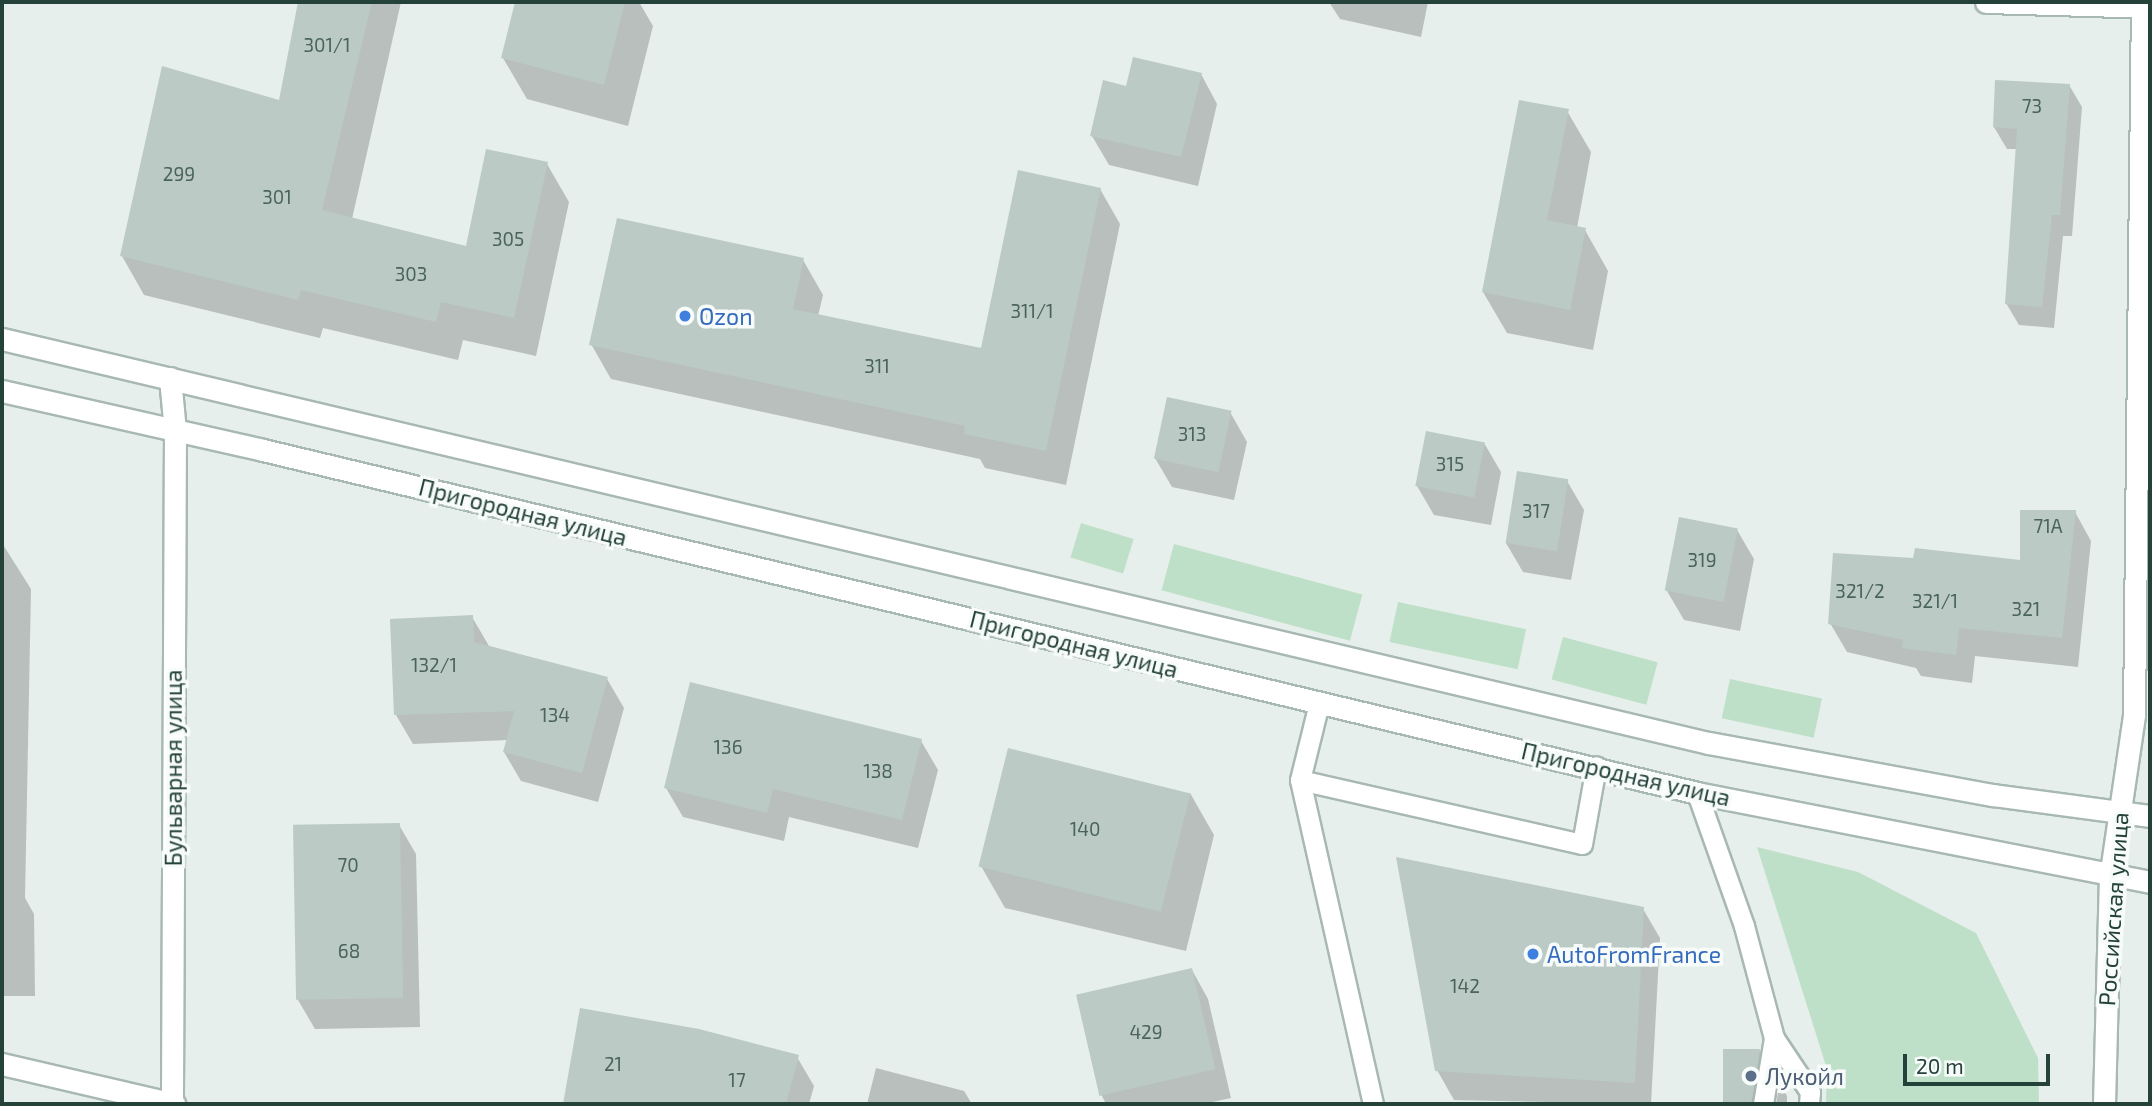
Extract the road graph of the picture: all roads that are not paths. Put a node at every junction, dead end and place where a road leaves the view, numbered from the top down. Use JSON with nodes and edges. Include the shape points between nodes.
{"nodes":[{"id":1,"x":1986,"y":2,"type":"edge"},
{"id":2,"x":2145,"y":5,"type":"edge"},
{"id":3,"x":2,"y":339,"type":"edge"},
{"id":4,"x":170,"y":378,"type":"junction"},
{"id":5,"x":2,"y":391,"type":"edge"},
{"id":6,"x":175,"y":431,"type":"junction"},
{"id":7,"x":1319,"y":703,"type":"junction"},
{"id":8,"x":1596,"y":766,"type":"junction"},
{"id":9,"x":1300,"y":780,"type":"junction"},
{"id":10,"x":1697,"y":793,"type":"junction"},
{"id":11,"x":2117,"y":815,"type":"junction"},
{"id":12,"x":2150,"y":816,"type":"edge"},
{"id":13,"x":2110,"y":878,"type":"junction"},
{"id":14,"x":2150,"y":882,"type":"edge"},
{"id":15,"x":1774,"y":1038,"type":"junction"},
{"id":16,"x":2,"y":1064,"type":"edge"},
{"id":17,"x":173,"y":1104,"type":"edge"},
{"id":18,"x":1373,"y":1104,"type":"edge"},
{"id":19,"x":1763,"y":1104,"type":"edge"},
{"id":20,"x":1809,"y":1104,"type":"edge"},
{"id":21,"x":2104,"y":1104,"type":"edge"}],
"edges":[{"from":1,"to":2,"type":"street"},
{"from":2,"to":11,"type":"street","name":"Российская улица","via":[[2134,715]]},
{"from":3,"to":4,"type":"street"},
{"from":4,"to":6,"type":"street","name":"Бульварная улица"},
{"from":4,"to":11,"type":"street","via":[[1709,743]]},
{"from":5,"to":6,"type":"street","name":"Пригородная улица"},
{"from":6,"to":7,"type":"street","name":"Пригородная улица"},
{"from":6,"to":17,"type":"street","name":"Бульварная улица"},
{"from":7,"to":8,"type":"street","name":"Пригородная улица"},
{"from":7,"to":9,"type":"lane"},
{"from":8,"to":9,"type":"lane","via":[[1582,844]]},
{"from":8,"to":10,"type":"street","name":"Пригородная улица"},
{"from":9,"to":18,"type":"lane"},
{"from":10,"to":13,"type":"street","name":"Пригородная улица"},
{"from":10,"to":15,"type":"lane","via":[[1744,926]]},
{"from":11,"to":12,"type":"street"},
{"from":11,"to":13,"type":"street","name":"Российская улица"},
{"from":13,"to":14,"type":"street","name":"Пригородная улица"},
{"from":13,"to":21,"type":"street","name":"Российская улица"},
{"from":15,"to":19,"type":"lane"},
{"from":15,"to":20,"type":"lane","via":[[1810,1091]]},
{"from":16,"to":17,"type":"street"}]}
